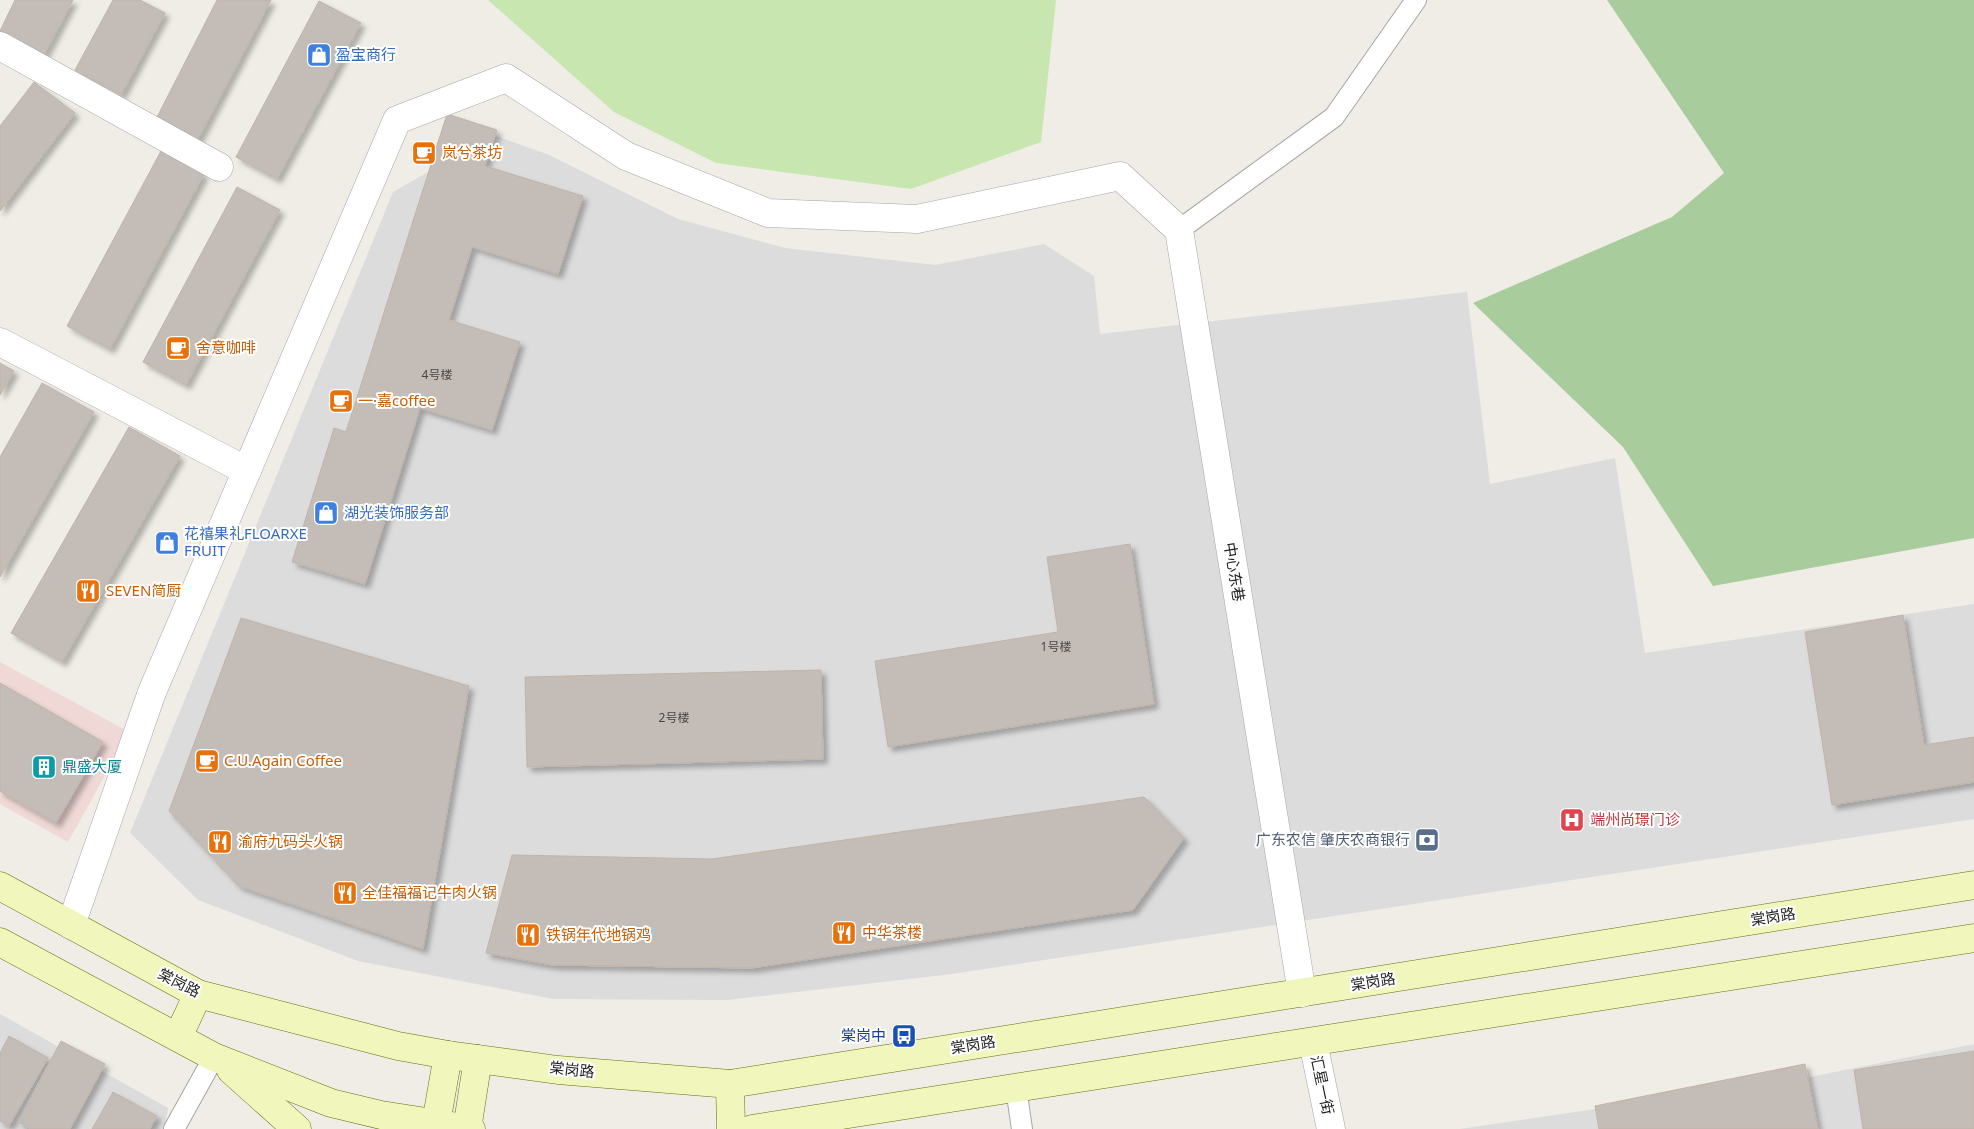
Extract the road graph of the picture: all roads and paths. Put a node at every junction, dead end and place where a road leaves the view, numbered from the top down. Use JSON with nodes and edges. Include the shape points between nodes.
{"nodes":[{"id":1,"x":1416,"y":0,"type":"edge"},
{"id":2,"x":0,"y":46,"type":"edge"},
{"id":3,"x":219,"y":167,"type":"dead end"},
{"id":4,"x":1179,"y":230,"type":"junction"},
{"id":5,"x":0,"y":342,"type":"edge"},
{"id":6,"x":247,"y":471,"type":"junction"},
{"id":7,"x":1974,"y":885,"type":"edge"},
{"id":8,"x":0,"y":886,"type":"edge"},
{"id":9,"x":71,"y":925,"type":"junction"},
{"id":10,"x":1974,"y":938,"type":"edge"},
{"id":11,"x":0,"y":942,"type":"edge"},
{"id":12,"x":1302,"y":993,"type":"junction"},
{"id":13,"x":198,"y":994,"type":"junction"},
{"id":14,"x":178,"y":1037,"type":"junction"},
{"id":15,"x":1313,"y":1042,"type":"junction"},
{"id":16,"x":214,"y":1056,"type":"junction"},
{"id":17,"x":448,"y":1056,"type":"junction"},
{"id":18,"x":478,"y":1059,"type":"junction"},
{"id":19,"x":730,"y":1084,"type":"junction"},
{"id":20,"x":1016,"y":1088,"type":"junction"},
{"id":21,"x":436,"y":1126,"type":"edge"},
{"id":22,"x":174,"y":1129,"type":"edge"},
{"id":23,"x":296,"y":1129,"type":"edge"},
{"id":24,"x":468,"y":1129,"type":"edge"},
{"id":25,"x":731,"y":1129,"type":"edge"},
{"id":26,"x":752,"y":1129,"type":"edge"},
{"id":27,"x":1022,"y":1129,"type":"edge"},
{"id":28,"x":1331,"y":1129,"type":"edge"}],
"edges":[{"from":1,"to":4,"type":"lane","via":[[1334,117]]},
{"from":2,"to":3,"type":"street"},
{"from":4,"to":6,"type":"street","via":[[1120,176],[917,218],[768,213],[626,156],[506,78],[397,120]]},
{"from":4,"to":12,"type":"street","name":"中心东巷"},
{"from":5,"to":6,"type":"street"},
{"from":6,"to":9,"type":"street","via":[[152,692]]},
{"from":7,"to":12,"type":"main road","name":"棠岗路"},
{"from":8,"to":9,"type":"main road","name":"棠岗路"},
{"from":9,"to":13,"type":"main road","name":"棠岗路"},
{"from":10,"to":15,"type":"main road"},
{"from":11,"to":14,"type":"main road"},
{"from":12,"to":19,"type":"main road","name":"棠岗路"},
{"from":13,"to":14,"type":"main road"},
{"from":13,"to":17,"type":"main road","name":"棠岗路"},
{"from":14,"to":16,"type":"main road"},
{"from":15,"to":20,"type":"main road"},
{"from":15,"to":28,"type":"street","name":"汇星一街"},
{"from":16,"to":21,"type":"main road","via":[[331,1103]]},
{"from":16,"to":22,"type":"lane"},
{"from":16,"to":23,"type":"main road"},
{"from":17,"to":18,"type":"main road","name":"棠岗路"},
{"from":17,"to":21,"type":"main road"},
{"from":18,"to":19,"type":"main road","name":"棠岗路","via":[[558,1070]]},
{"from":18,"to":24,"type":"main road"},
{"from":19,"to":25,"type":"main road"},
{"from":20,"to":26,"type":"main road"},
{"from":20,"to":27,"type":"lane"},
{"from":21,"to":24,"type":"main road"}]}
